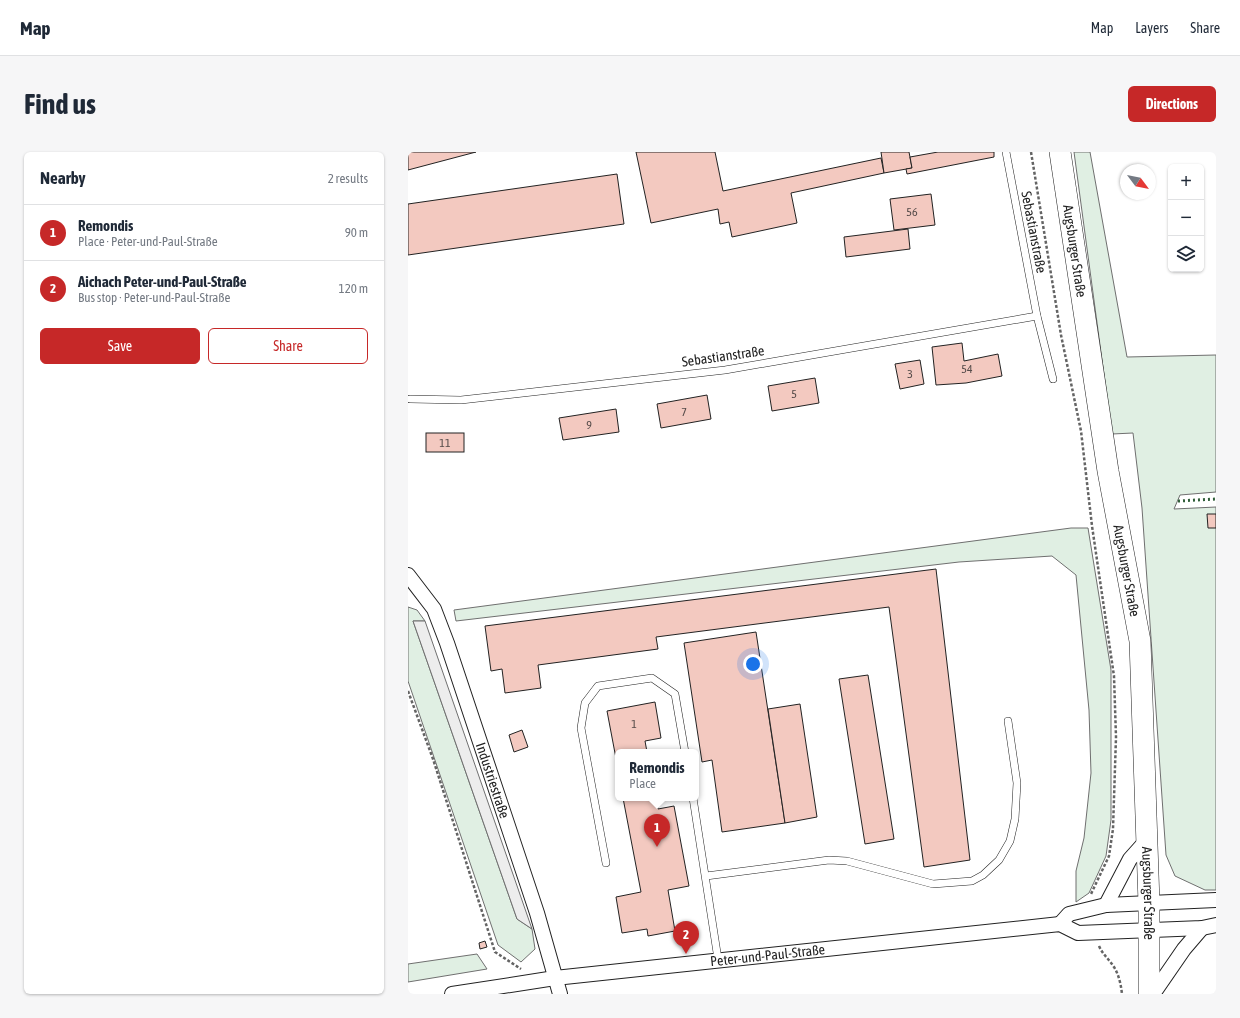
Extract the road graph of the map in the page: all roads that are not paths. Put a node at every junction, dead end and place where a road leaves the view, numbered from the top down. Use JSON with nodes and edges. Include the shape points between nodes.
{"nodes":[{"id":1,"x":1006,"y":152,"type":"edge"},
{"id":2,"x":1060,"y":152,"type":"edge"},
{"id":3,"x":1037,"y":316,"type":"junction"},
{"id":4,"x":1053,"y":379,"type":"dead end"},
{"id":5,"x":410,"y":399,"type":"dead end"},
{"id":6,"x":408,"y":575,"type":"edge"},
{"id":7,"x":412,"y":588,"type":"edge"},
{"id":8,"x":1008,"y":721,"type":"dead end"},
{"id":9,"x":684,"y":749,"type":"edge"},
{"id":10,"x":694,"y":801,"type":"edge"},
{"id":11,"x":1147,"y":840,"type":"junction"},
{"id":12,"x":606,"y":863,"type":"dead end"},
{"id":13,"x":706,"y":876,"type":"junction"},
{"id":14,"x":1216,"y":900,"type":"edge"},
{"id":15,"x":1149,"y":903,"type":"junction"},
{"id":16,"x":1099,"y":907,"type":"junction"},
{"id":17,"x":1060,"y":924,"type":"junction"},
{"id":18,"x":1216,"y":925,"type":"edge"},
{"id":19,"x":1202,"y":928,"type":"junction"},
{"id":20,"x":1150,"y":930,"type":"junction"},
{"id":21,"x":718,"y":959,"type":"junction"},
{"id":22,"x":555,"y":978,"type":"junction"},
{"id":23,"x":452,"y":994,"type":"edge"},
{"id":24,"x":560,"y":994,"type":"edge"},
{"id":25,"x":1149,"y":994,"type":"edge"},
{"id":26,"x":1153,"y":994,"type":"edge"}],
"edges":[{"from":1,"to":3,"type":"lane","name":"Sebastianstraße"},
{"from":2,"to":11,"type":"main road","name":"Augsburger Straße","via":[[1108,471],[1140,642]]},
{"from":3,"to":4,"type":"lane","name":"Sebastianstraße"},
{"from":3,"to":5,"type":"lane","name":"Sebastianstraße","via":[[725,370],[468,399]]},
{"from":6,"to":7,"type":"street","name":"Industriestraße"},
{"from":7,"to":22,"type":"street","name":"Industriestraße","via":[[434,609],[447,643],[538,913]]},
{"from":8,"to":13,"type":"lane","via":[[1017,783],[1015,819],[1010,841],[999,860],[983,876],[972,881],[933,884],[848,861],[829,860]]},
{"from":9,"to":12,"type":"lane","via":[[675,694],[652,678],[598,686],[585,703],[581,728]]},
{"from":10,"to":13,"type":"lane"},
{"from":11,"to":15,"type":"main road","name":"Augsburger Straße"},
{"from":11,"to":16,"type":"street","via":[[1130,859]]},
{"from":13,"to":21,"type":"lane"},
{"from":14,"to":15,"type":"street"},
{"from":15,"to":16,"type":"street"},
{"from":15,"to":20,"type":"main road","name":"Augsburger Straße"},
{"from":16,"to":17,"type":"street","via":[[1069,914]]},
{"from":17,"to":20,"type":"street","via":[[1078,933]]},
{"from":17,"to":21,"type":"street","name":"Peter-und-Paul-Straße"},
{"from":18,"to":19,"type":"street"},
{"from":19,"to":20,"type":"street"},
{"from":19,"to":26,"type":"street"},
{"from":20,"to":25,"type":"main road","name":"Augsburger Straße"},
{"from":21,"to":22,"type":"street","name":"Peter-und-Paul-Straße"},
{"from":22,"to":23,"type":"street","name":"Peter-und-Paul-Straße"},
{"from":22,"to":24,"type":"street","name":"Industriestraße"}]}
